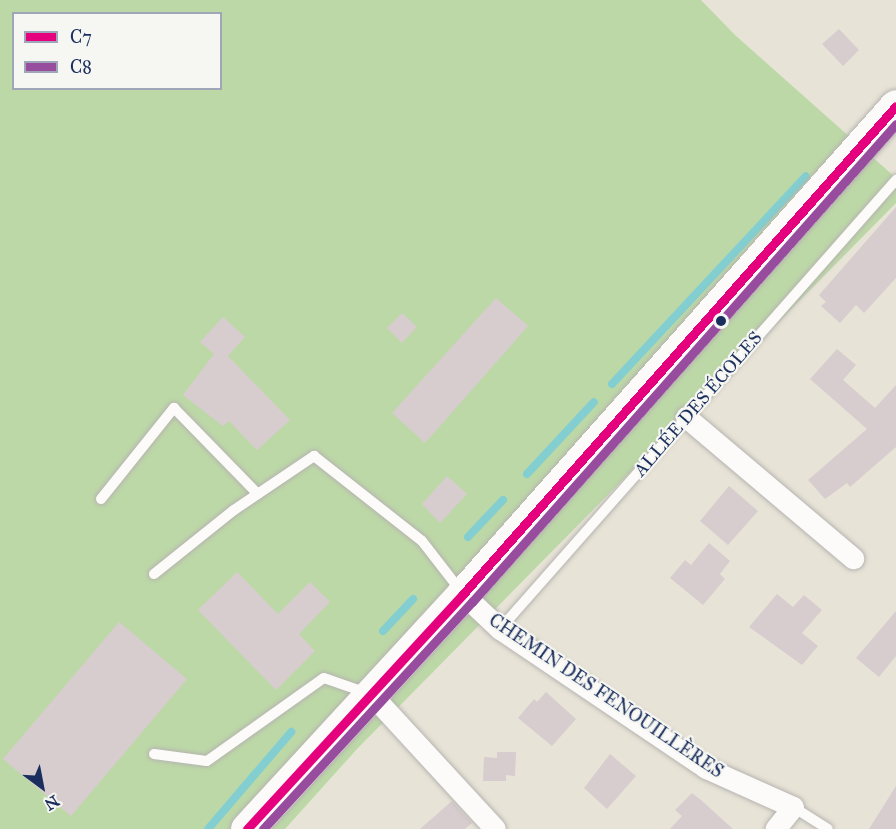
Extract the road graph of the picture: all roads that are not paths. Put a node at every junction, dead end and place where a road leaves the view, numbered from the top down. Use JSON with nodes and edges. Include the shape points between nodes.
{"nodes":[{"id":1,"x":896,"y":106,"type":"edge"},
{"id":2,"x":896,"y":180,"type":"edge"},
{"id":3,"x":686,"y":417,"type":"junction"},
{"id":4,"x":258,"y":494,"type":"junction"},
{"id":5,"x":101,"y":499,"type":"dead end"},
{"id":6,"x":853,"y":558,"type":"dead end"},
{"id":7,"x":154,"y":574,"type":"dead end"},
{"id":8,"x":463,"y":594,"type":"junction"},
{"id":9,"x":500,"y":629,"type":"junction"},
{"id":10,"x":370,"y":694,"type":"junction"},
{"id":11,"x":154,"y":754,"type":"dead end"},
{"id":12,"x":793,"y":807,"type":"junction"},
{"id":13,"x":247,"y":829,"type":"edge"},
{"id":14,"x":495,"y":829,"type":"edge"},
{"id":15,"x":775,"y":829,"type":"edge"},
{"id":16,"x":828,"y":829,"type":"edge"}],
"edges":[{"from":1,"to":8,"type":"main road"},
{"from":2,"to":3,"type":"lane","name":"ALLÉE DES ÉCOLES"},
{"from":3,"to":6,"type":"street"},
{"from":3,"to":9,"type":"lane","name":"ALLÉE DES ÉCOLES"},
{"from":4,"to":5,"type":"lane","via":[[174,408]]},
{"from":4,"to":7,"type":"lane"},
{"from":4,"to":8,"type":"lane","via":[[314,456],[422,541]]},
{"from":8,"to":9,"type":"street","name":"CHEMIN DES FENOUILLÈRES"},
{"from":8,"to":10,"type":"main road"},
{"from":9,"to":12,"type":"street","name":"CHEMIN DES FENOUILLÈRES","via":[[706,768]]},
{"from":10,"to":11,"type":"lane","via":[[324,678],[207,761]]},
{"from":10,"to":13,"type":"main road"},
{"from":10,"to":14,"type":"street"},
{"from":12,"to":15,"type":"street"},
{"from":12,"to":16,"type":"lane"}]}
